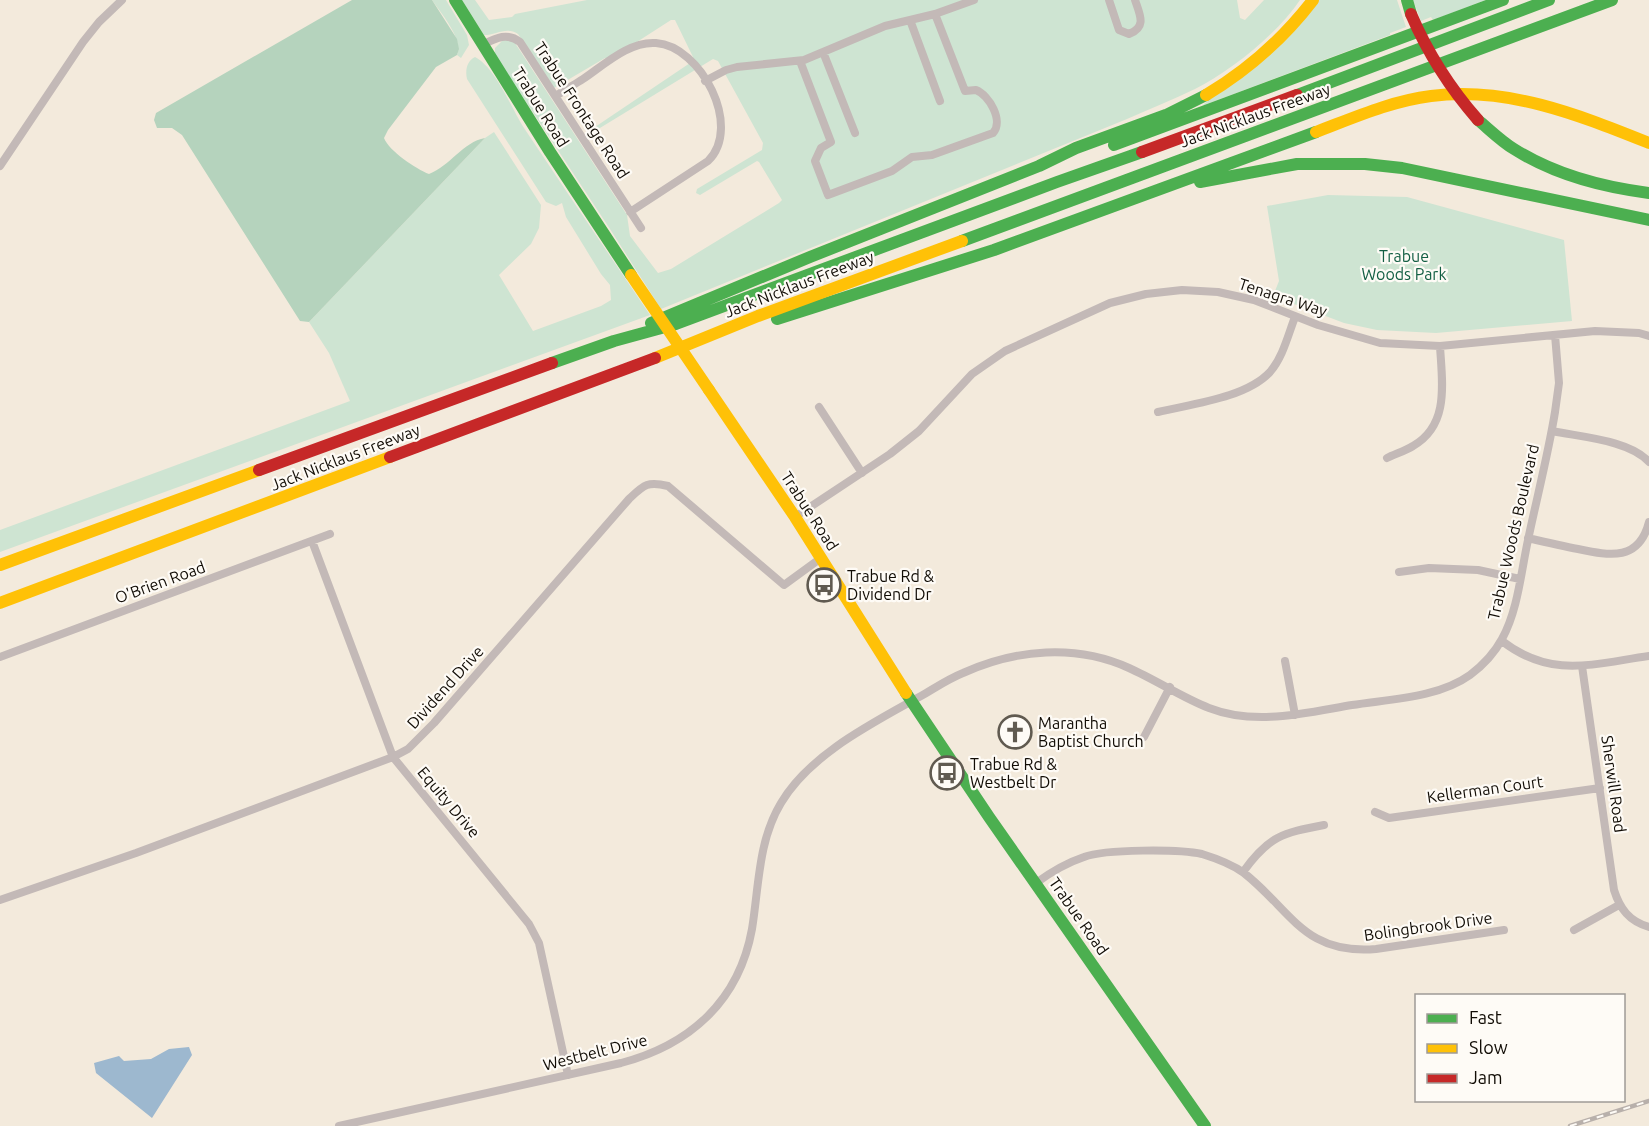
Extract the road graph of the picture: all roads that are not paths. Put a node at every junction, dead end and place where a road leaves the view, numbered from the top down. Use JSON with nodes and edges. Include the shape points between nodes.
{"nodes":[{"id":1,"x":122,"y":0,"type":"edge"},
{"id":2,"x":455,"y":0,"type":"edge"},
{"id":3,"x":974,"y":0,"type":"edge"},
{"id":4,"x":1109,"y":0,"type":"edge"},
{"id":5,"x":1135,"y":0,"type":"edge"},
{"id":6,"x":1312,"y":0,"type":"edge"},
{"id":7,"x":1407,"y":0,"type":"edge"},
{"id":8,"x":1503,"y":0,"type":"edge"},
{"id":9,"x":1549,"y":0,"type":"edge"},
{"id":10,"x":1612,"y":0,"type":"edge"},
{"id":11,"x":935,"y":14,"type":"junction"},
{"id":12,"x":910,"y":20,"type":"junction"},
{"id":13,"x":483,"y":45,"type":"junction"},
{"id":14,"x":823,"y":52,"type":"junction"},
{"id":15,"x":800,"y":61,"type":"junction"},
{"id":16,"x":705,"y":81,"type":"junction"},
{"id":17,"x":556,"y":96,"type":"junction"},
{"id":18,"x":940,"y":101,"type":"dead end"},
{"id":19,"x":855,"y":133,"type":"dead end"},
{"id":20,"x":1649,"y":143,"type":"edge"},
{"id":21,"x":0,"y":165,"type":"edge"},
{"id":22,"x":1039,"y":166,"type":"junction"},
{"id":23,"x":1158,"y":189,"type":"junction"},
{"id":24,"x":1649,"y":193,"type":"edge"},
{"id":25,"x":630,"y":212,"type":"junction"},
{"id":26,"x":1649,"y":220,"type":"edge"},
{"id":27,"x":641,"y":228,"type":"dead end"},
{"id":28,"x":1295,"y":317,"type":"junction"},
{"id":29,"x":1555,"y":335,"type":"junction"},
{"id":30,"x":1649,"y":336,"type":"edge"},
{"id":31,"x":614,"y":341,"type":"junction"},
{"id":32,"x":695,"y":343,"type":"junction"},
{"id":33,"x":1440,"y":346,"type":"junction"},
{"id":34,"x":819,"y":407,"type":"dead end"},
{"id":35,"x":1158,"y":412,"type":"dead end"},
{"id":36,"x":1552,"y":431,"type":"junction"},
{"id":37,"x":1387,"y":458,"type":"dead end"},
{"id":38,"x":1649,"y":462,"type":"edge"},
{"id":39,"x":862,"y":473,"type":"junction"},
{"id":40,"x":795,"y":517,"type":"junction"},
{"id":41,"x":1649,"y":522,"type":"edge"},
{"id":42,"x":330,"y":534,"type":"dead end"},
{"id":43,"x":1528,"y":538,"type":"junction"},
{"id":44,"x":312,"y":541,"type":"junction"},
{"id":45,"x":821,"y":558,"type":"junction"},
{"id":46,"x":0,"y":565,"type":"edge"},
{"id":47,"x":1399,"y":572,"type":"dead end"},
{"id":48,"x":1520,"y":579,"type":"junction"},
{"id":49,"x":0,"y":603,"type":"edge"},
{"id":50,"x":1502,"y":641,"type":"junction"},
{"id":51,"x":1649,"y":656,"type":"edge"},
{"id":52,"x":0,"y":657,"type":"edge"},
{"id":53,"x":1285,"y":662,"type":"dead end"},
{"id":54,"x":1582,"y":666,"type":"junction"},
{"id":55,"x":1170,"y":687,"type":"junction"},
{"id":56,"x":911,"y":701,"type":"junction"},
{"id":57,"x":1295,"y":715,"type":"junction"},
{"id":58,"x":1144,"y":737,"type":"dead end"},
{"id":59,"x":393,"y":757,"type":"junction"},
{"id":60,"x":1600,"y":788,"type":"junction"},
{"id":61,"x":1376,"y":812,"type":"dead end"},
{"id":62,"x":1324,"y":825,"type":"dead end"},
{"id":63,"x":1242,"y":872,"type":"junction"},
{"id":64,"x":1036,"y":883,"type":"junction"},
{"id":65,"x":0,"y":900,"type":"edge"},
{"id":66,"x":1619,"y":905,"type":"junction"},
{"id":67,"x":1649,"y":927,"type":"edge"},
{"id":68,"x":1504,"y":930,"type":"dead end"},
{"id":69,"x":1574,"y":930,"type":"dead end"},
{"id":70,"x":568,"y":1075,"type":"junction"},
{"id":71,"x":339,"y":1126,"type":"edge"},
{"id":72,"x":1205,"y":1126,"type":"edge"}],
"edges":[{"from":1,"to":21,"type":"street","via":[[82,42]]},
{"from":2,"to":13,"type":"main road","name":"Trabue Road"},
{"from":3,"to":11,"type":"street"},
{"from":4,"to":5,"type":"street","via":[[1119,30],[1129,34],[1140,25]]},
{"from":6,"to":22,"type":"main road","via":[[1276,42],[1225,84],[1164,116]]},
{"from":7,"to":24,"type":"main road","bridge":true,"via":[[1431,58],[1460,100],[1513,148],[1583,182]]},
{"from":8,"to":22,"type":"main road","via":[[1144,135]]},
{"from":9,"to":31,"type":"main road","name":"Jack Nicklaus Freeway","via":[[676,324]]},
{"from":10,"to":32,"type":"main road","name":"Jack Nicklaus Freeway","via":[[767,312]]},
{"from":11,"to":12,"type":"street"},
{"from":11,"to":15,"type":"street","via":[[965,91],[976,90],[987,97],[997,129],[932,154],[912,157],[892,171],[828,195],[815,160],[821,148],[831,142]]},
{"from":12,"to":14,"type":"street"},
{"from":12,"to":18,"type":"street"},
{"from":13,"to":17,"type":"street","name":"Trabue Frontage Road","via":[[512,36]]},
{"from":13,"to":40,"type":"main road","name":"Trabue Road","bridge":true,"via":[[549,152]]},
{"from":14,"to":15,"type":"street"},
{"from":14,"to":19,"type":"street"},
{"from":15,"to":16,"type":"street","via":[[737,67]]},
{"from":16,"to":17,"type":"street","via":[[679,51],[663,44],[646,43],[628,49]]},
{"from":16,"to":25,"type":"street","via":[[721,119],[721,136],[714,154]]},
{"from":17,"to":25,"type":"street","name":"Trabue Frontage Road"},
{"from":20,"to":23,"type":"main road","via":[[1521,99],[1475,93],[1440,94],[1372,111]]},
{"from":22,"to":31,"type":"main road","via":[[672,313]]},
{"from":23,"to":26,"type":"main road","via":[[1297,164],[1365,164],[1402,168]]},
{"from":23,"to":32,"type":"main road","via":[[994,250]]},
{"from":25,"to":27,"type":"street","name":"Trabue Frontage Road"},
{"from":28,"to":33,"type":"street","name":"Tenagra Way","via":[[1380,343]]},
{"from":28,"to":35,"type":"street","via":[[1277,361],[1255,384],[1225,396]]},
{"from":28,"to":39,"type":"street","name":"Tenagra Way","via":[[1254,300],[1209,292],[1146,294],[1110,303],[996,357],[972,374],[919,431]]},
{"from":29,"to":30,"type":"street","name":"Tenagra Way","via":[[1595,331]]},
{"from":29,"to":33,"type":"street","name":"Tenagra Way"},
{"from":29,"to":36,"type":"street","name":"Trabue Woods Boulevard","via":[[1559,383]]},
{"from":31,"to":46,"type":"main road","name":"Jack Nicklaus Freeway"},
{"from":32,"to":49,"type":"main road","name":"Jack Nicklaus Freeway"},
{"from":33,"to":37,"type":"street","via":[[1442,400],[1434,428],[1413,447]]},
{"from":34,"to":39,"type":"street"},
{"from":36,"to":38,"type":"street","via":[[1628,447],[1642,453]]},
{"from":36,"to":43,"type":"street","name":"Trabue Woods Boulevard"},
{"from":39,"to":40,"type":"street","name":"Tenagra Way"},
{"from":40,"to":45,"type":"main road","name":"Trabue Road"},
{"from":41,"to":43,"type":"street","via":[[1638,545],[1623,554],[1606,555]]},
{"from":42,"to":44,"type":"street","name":"O'Brien Road"},
{"from":43,"to":48,"type":"street","name":"Trabue Woods Boulevard"},
{"from":44,"to":52,"type":"street","name":"O'Brien Road"},
{"from":44,"to":59,"type":"street","name":"Equity Drive"},
{"from":45,"to":56,"type":"main road","name":"Trabue Road"},
{"from":45,"to":59,"type":"street","name":"Dividend Drive","via":[[784,585],[668,486],[653,483],[642,487],[434,723],[408,749]]},
{"from":47,"to":48,"type":"street","via":[[1429,568],[1478,570]]},
{"from":48,"to":50,"type":"street","name":"Trabue Woods Boulevard"},
{"from":50,"to":54,"type":"street","via":[[1538,662]]},
{"from":50,"to":57,"type":"street","name":"Trabue Woods Boulevard","via":[[1468,676],[1445,687]]},
{"from":51,"to":54,"type":"street"},
{"from":53,"to":57,"type":"street"},
{"from":54,"to":60,"type":"street","name":"Sherwill Road"},
{"from":55,"to":56,"type":"street","name":"Trabue Woods Boulevard","via":[[1113,661],[1047,652],[988,662]]},
{"from":55,"to":57,"type":"street","name":"Trabue Woods Boulevard","via":[[1210,708],[1230,713],[1259,718]]},
{"from":55,"to":58,"type":"street"},
{"from":56,"to":64,"type":"main road","name":"Trabue Road"},
{"from":56,"to":70,"type":"street","name":"Westbelt Drive","via":[[822,758],[789,790],[766,837],[744,957],[732,984],[709,1016],[676,1042],[652,1054]]},
{"from":59,"to":65,"type":"street","name":"Dividend Drive"},
{"from":59,"to":70,"type":"street","name":"Equity Drive","via":[[529,924],[539,943]]},
{"from":60,"to":61,"type":"street","name":"Kellerman Court","via":[[1389,818]]},
{"from":60,"to":66,"type":"street","name":"Sherwill Road"},
{"from":62,"to":63,"type":"street","via":[[1271,840]]},
{"from":63,"to":64,"type":"street","name":"Bolingbrook Drive","via":[[1202,854],[1119,852],[1086,856]]},
{"from":63,"to":68,"type":"street","name":"Bolingbrook Drive","via":[[1308,935],[1332,946],[1358,951]]},
{"from":64,"to":72,"type":"main road","name":"Trabue Road"},
{"from":66,"to":67,"type":"street","via":[[1630,919]]},
{"from":66,"to":69,"type":"street"},
{"from":70,"to":71,"type":"street","name":"Westbelt Drive"}]}
